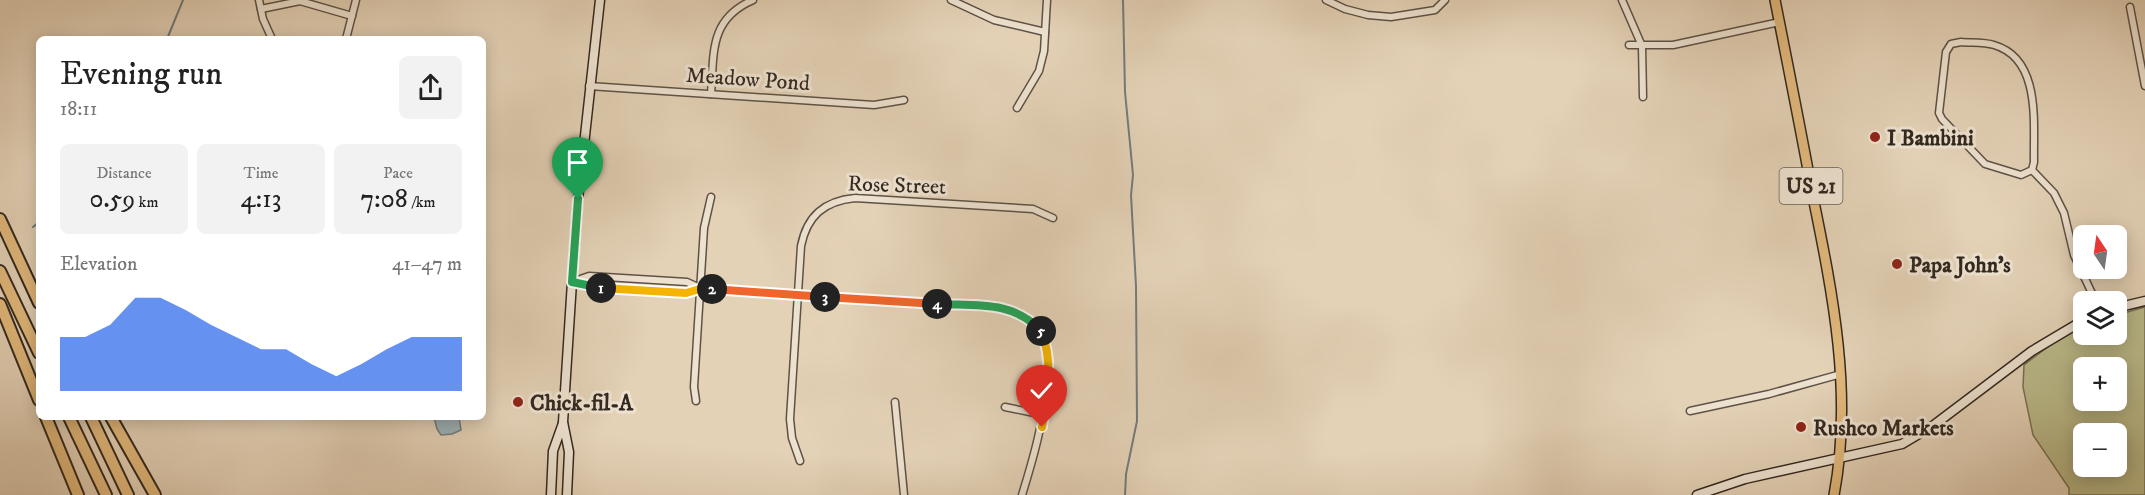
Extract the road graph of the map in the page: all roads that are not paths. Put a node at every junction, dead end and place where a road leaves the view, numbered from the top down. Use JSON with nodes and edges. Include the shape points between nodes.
{"nodes":[{"id":1,"x":259,"y":0,"type":"edge"},
{"id":2,"x":356,"y":0,"type":"edge"},
{"id":3,"x":600,"y":0,"type":"edge"},
{"id":4,"x":753,"y":0,"type":"edge"},
{"id":5,"x":951,"y":0,"type":"edge"},
{"id":6,"x":1047,"y":0,"type":"edge"},
{"id":7,"x":1326,"y":0,"type":"edge"},
{"id":8,"x":1445,"y":0,"type":"edge"},
{"id":9,"x":1622,"y":0,"type":"edge"},
{"id":10,"x":1775,"y":0,"type":"edge"},
{"id":11,"x":2130,"y":8,"type":"dead end"},
{"id":12,"x":261,"y":9,"type":"junction"},
{"id":13,"x":352,"y":16,"type":"junction"},
{"id":14,"x":1780,"y":22,"type":"junction"},
{"id":15,"x":1045,"y":32,"type":"junction"},
{"id":16,"x":271,"y":36,"type":"edge"},
{"id":17,"x":347,"y":36,"type":"edge"},
{"id":18,"x":1629,"y":45,"type":"dead end"},
{"id":19,"x":1642,"y":46,"type":"junction"},
{"id":20,"x":590,"y":86,"type":"junction"},
{"id":21,"x":2145,"y":86,"type":"edge"},
{"id":22,"x":711,"y":94,"type":"junction"},
{"id":23,"x":1642,"y":97,"type":"dead end"},
{"id":24,"x":904,"y":100,"type":"dead end"},
{"id":25,"x":1017,"y":108,"type":"dead end"},
{"id":26,"x":2031,"y":170,"type":"junction"},
{"id":27,"x":711,"y":197,"type":"dead end"},
{"id":28,"x":0,"y":219,"type":"edge"},
{"id":29,"x":1053,"y":219,"type":"dead end"},
{"id":30,"x":9,"y":239,"type":"junction"},
{"id":31,"x":0,"y":271,"type":"edge"},
{"id":32,"x":572,"y":282,"type":"junction"},
{"id":33,"x":36,"y":286,"type":"edge"},
{"id":34,"x":700,"y":289,"type":"junction"},
{"id":35,"x":2091,"y":291,"type":"edge"},
{"id":36,"x":797,"y":295,"type":"junction"},
{"id":37,"x":36,"y":297,"type":"edge"},
{"id":38,"x":2145,"y":300,"type":"edge"},
{"id":39,"x":0,"y":304,"type":"edge"},
{"id":40,"x":2127,"y":305,"type":"edge"},
{"id":41,"x":2073,"y":327,"type":"edge"},
{"id":42,"x":36,"y":347,"type":"edge"},
{"id":43,"x":1841,"y":374,"type":"junction"},
{"id":44,"x":36,"y":393,"type":"edge"},
{"id":45,"x":696,"y":401,"type":"dead end"},
{"id":46,"x":895,"y":402,"type":"dead end"},
{"id":47,"x":1005,"y":407,"type":"dead end"},
{"id":48,"x":1690,"y":411,"type":"dead end"},
{"id":49,"x":1044,"y":416,"type":"junction"},
{"id":50,"x":47,"y":420,"type":"edge"},
{"id":51,"x":70,"y":420,"type":"edge"},
{"id":52,"x":92,"y":420,"type":"edge"},
{"id":53,"x":113,"y":420,"type":"edge"},
{"id":54,"x":563,"y":422,"type":"junction"},
{"id":55,"x":1838,"y":459,"type":"junction"},
{"id":56,"x":800,"y":461,"type":"dead end"},
{"id":57,"x":553,"y":494,"type":"edge"},
{"id":58,"x":78,"y":495,"type":"edge"},
{"id":59,"x":106,"y":495,"type":"edge"},
{"id":60,"x":128,"y":495,"type":"edge"},
{"id":61,"x":155,"y":495,"type":"edge"},
{"id":62,"x":567,"y":495,"type":"edge"},
{"id":63,"x":904,"y":495,"type":"edge"},
{"id":64,"x":1022,"y":495,"type":"edge"},
{"id":65,"x":1696,"y":495,"type":"edge"},
{"id":66,"x":1834,"y":495,"type":"edge"}],
"edges":[{"from":1,"to":12,"type":"street"},
{"from":2,"to":13,"type":"street"},
{"from":3,"to":20,"type":"street"},
{"from":4,"to":22,"type":"street","via":[[732,11],[718,32]]},
{"from":5,"to":15,"type":"street","via":[[994,20]]},
{"from":6,"to":15,"type":"street"},
{"from":7,"to":8,"type":"street","via":[[1345,9],[1391,17],[1435,10]]},
{"from":9,"to":19,"type":"street"},
{"from":10,"to":14,"type":"main road","number":"US 21"},
{"from":11,"to":21,"type":"street"},
{"from":12,"to":13,"type":"street","via":[[300,1]]},
{"from":12,"to":16,"type":"street"},
{"from":13,"to":17,"type":"street"},
{"from":14,"to":19,"type":"street","via":[[1688,43]]},
{"from":14,"to":43,"type":"main road","number":"US 21","via":[[1831,288]]},
{"from":15,"to":25,"type":"street","via":[[1039,71]]},
{"from":18,"to":19,"type":"street"},
{"from":19,"to":23,"type":"street"},
{"from":20,"to":22,"type":"street","name":"Meadow Pond"},
{"from":20,"to":32,"type":"street"},
{"from":22,"to":24,"type":"street","name":"Meadow Pond","via":[[874,105]]},
{"from":26,"to":26,"type":"street","via":[[2021,175],[1985,164],[1942,119],[1939,113],[1946,52],[1951,44],[1995,45],[2022,68],[2031,88],[2033,107]]},
{"from":26,"to":35,"type":"street","via":[[2054,193],[2064,213],[2074,255]]},
{"from":27,"to":34,"type":"street","via":[[704,228]]},
{"from":28,"to":30,"type":"highway"},
{"from":29,"to":36,"type":"street","name":"Rose Street","via":[[1033,209],[839,199],[812,216],[804,230]]},
{"from":30,"to":33,"type":"highway"},
{"from":30,"to":37,"type":"highway"},
{"from":31,"to":42,"type":"highway"},
{"from":32,"to":34,"type":"street","via":[[589,287],[686,293]]},
{"from":32,"to":34,"type":"street","via":[[589,276],[687,282]]},
{"from":32,"to":54,"type":"street"},
{"from":34,"to":36,"type":"street"},
{"from":34,"to":45,"type":"street"},
{"from":36,"to":49,"type":"street","via":[[1017,311],[1041,332],[1047,346]]},
{"from":36,"to":56,"type":"street","name":"Rose Street","via":[[790,419]]},
{"from":38,"to":40,"type":"street"},
{"from":39,"to":44,"type":"highway"},
{"from":41,"to":55,"type":"street","via":[[2032,351],[1917,436],[1902,444]]},
{"from":43,"to":48,"type":"street"},
{"from":43,"to":55,"type":"main road","number":"US 21"},
{"from":46,"to":63,"type":"street"},
{"from":47,"to":49,"type":"street"},
{"from":49,"to":64,"type":"street"},
{"from":50,"to":58,"type":"highway"},
{"from":51,"to":59,"type":"highway"},
{"from":52,"to":60,"type":"highway"},
{"from":53,"to":61,"type":"highway"},
{"from":54,"to":57,"type":"street","via":[[553,451]]},
{"from":54,"to":62,"type":"street","via":[[569,452]]},
{"from":55,"to":65,"type":"street","via":[[1745,479]]},
{"from":55,"to":66,"type":"main road","number":"US 21"}]}
